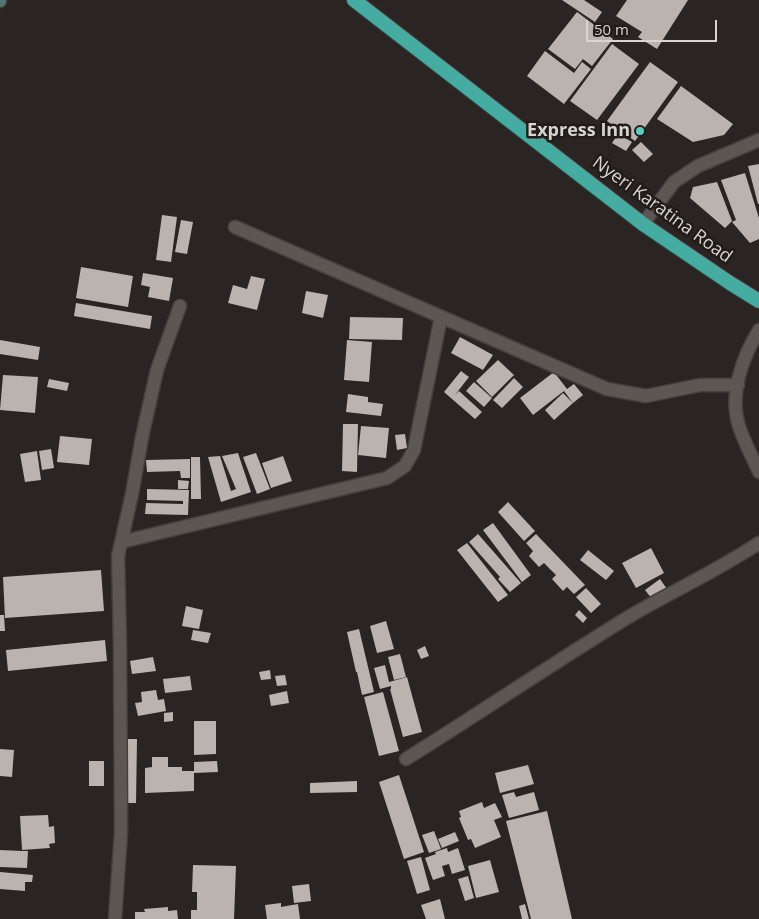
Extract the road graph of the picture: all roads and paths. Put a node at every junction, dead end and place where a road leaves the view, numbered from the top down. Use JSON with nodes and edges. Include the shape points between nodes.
{"nodes":[{"id":1,"x":354,"y":0,"type":"edge"},
{"id":2,"x":759,"y":140,"type":"edge"},
{"id":3,"x":644,"y":224,"type":"junction"},
{"id":4,"x":235,"y":227,"type":"dead end"},
{"id":5,"x":759,"y":301,"type":"edge"},
{"id":6,"x":180,"y":306,"type":"dead end"},
{"id":7,"x":441,"y":317,"type":"junction"},
{"id":8,"x":759,"y":330,"type":"edge"},
{"id":9,"x":738,"y":385,"type":"junction"},
{"id":10,"x":759,"y":472,"type":"edge"},
{"id":11,"x":121,"y":542,"type":"junction"},
{"id":12,"x":759,"y":543,"type":"edge"},
{"id":13,"x":406,"y":759,"type":"dead end"},
{"id":14,"x":115,"y":919,"type":"edge"}],
"edges":[{"from":1,"to":3,"type":"highway","name":"Nyeri Karatina Road"},
{"from":2,"to":3,"type":"street","via":[[698,166],[674,182]]},
{"from":3,"to":5,"type":"highway","name":"Nyeri Karatina Road"},
{"from":4,"to":7,"type":"street"},
{"from":6,"to":11,"type":"street","via":[[157,370]]},
{"from":7,"to":9,"type":"street","via":[[607,389],[646,396],[700,385]]},
{"from":7,"to":11,"type":"street","via":[[414,450],[405,466],[387,478]]},
{"from":8,"to":9,"type":"street","via":[[740,370]]},
{"from":9,"to":10,"type":"street","via":[[736,407],[740,428]]},
{"from":11,"to":14,"type":"street","via":[[118,556],[120,832]]},
{"from":12,"to":13,"type":"street","via":[[580,647]]}]}
